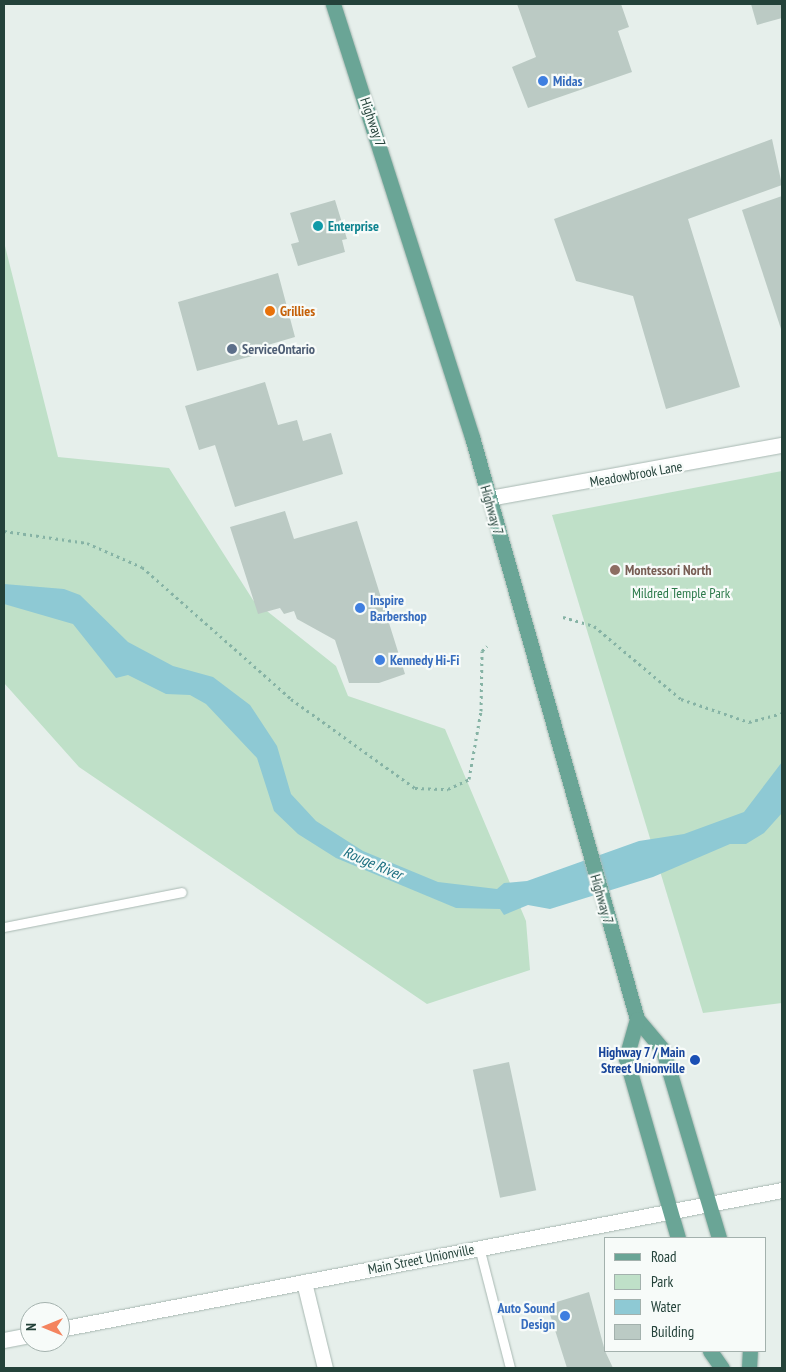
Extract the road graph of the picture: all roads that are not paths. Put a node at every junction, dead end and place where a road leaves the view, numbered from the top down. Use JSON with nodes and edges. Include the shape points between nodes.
{"nodes":[{"id":1,"x":334,"y":4,"type":"edge"},
{"id":2,"x":782,"y":446,"type":"edge"},
{"id":3,"x":489,"y":498,"type":"junction"},
{"id":4,"x":182,"y":892,"type":"dead end"},
{"id":5,"x":4,"y":927,"type":"edge"},
{"id":6,"x":637,"y":1019,"type":"junction"},
{"id":7,"x":782,"y":1190,"type":"edge"},
{"id":8,"x":708,"y":1203,"type":"junction"},
{"id":9,"x":670,"y":1210,"type":"junction"},
{"id":10,"x":678,"y":1237,"type":"edge"},
{"id":11,"x":719,"y":1237,"type":"edge"},
{"id":12,"x":479,"y":1247,"type":"junction"},
{"id":13,"x":304,"y":1282,"type":"junction"},
{"id":14,"x":70,"y":1327,"type":"edge"},
{"id":15,"x":20,"y":1337,"type":"edge"},
{"id":16,"x":4,"y":1340,"type":"edge"},
{"id":17,"x":711,"y":1352,"type":"edge"},
{"id":18,"x":750,"y":1352,"type":"edge"},
{"id":19,"x":325,"y":1368,"type":"edge"},
{"id":20,"x":510,"y":1368,"type":"edge"},
{"id":21,"x":722,"y":1368,"type":"edge"},
{"id":22,"x":749,"y":1368,"type":"edge"}],
"edges":[{"from":1,"to":3,"type":"main road","name":"Highway 7","via":[[414,248]]},
{"from":2,"to":3,"type":"main road","name":"Meadowbrook Lane"},
{"from":3,"to":6,"type":"main road","name":"Highway 7"},
{"from":4,"to":5,"type":"lane"},
{"from":6,"to":8,"type":"main road","name":"Highway 7","via":[[663,1050]]},
{"from":6,"to":9,"type":"main road","via":[[626,1058]]},
{"from":7,"to":8,"type":"main road","name":"Main Street Unionville"},
{"from":8,"to":9,"type":"main road","name":"Main Street Unionville"},
{"from":8,"to":11,"type":"main road","name":"Highway 7"},
{"from":9,"to":10,"type":"main road"},
{"from":9,"to":12,"type":"main road","name":"Main Street Unionville"},
{"from":12,"to":13,"type":"main road","name":"Main Street Unionville"},
{"from":12,"to":20,"type":"lane"},
{"from":13,"to":14,"type":"main road","name":"Main Street Unionville"},
{"from":13,"to":19,"type":"main road"},
{"from":15,"to":16,"type":"main road"},
{"from":17,"to":21,"type":"main road"},
{"from":18,"to":22,"type":"main road"}]}
